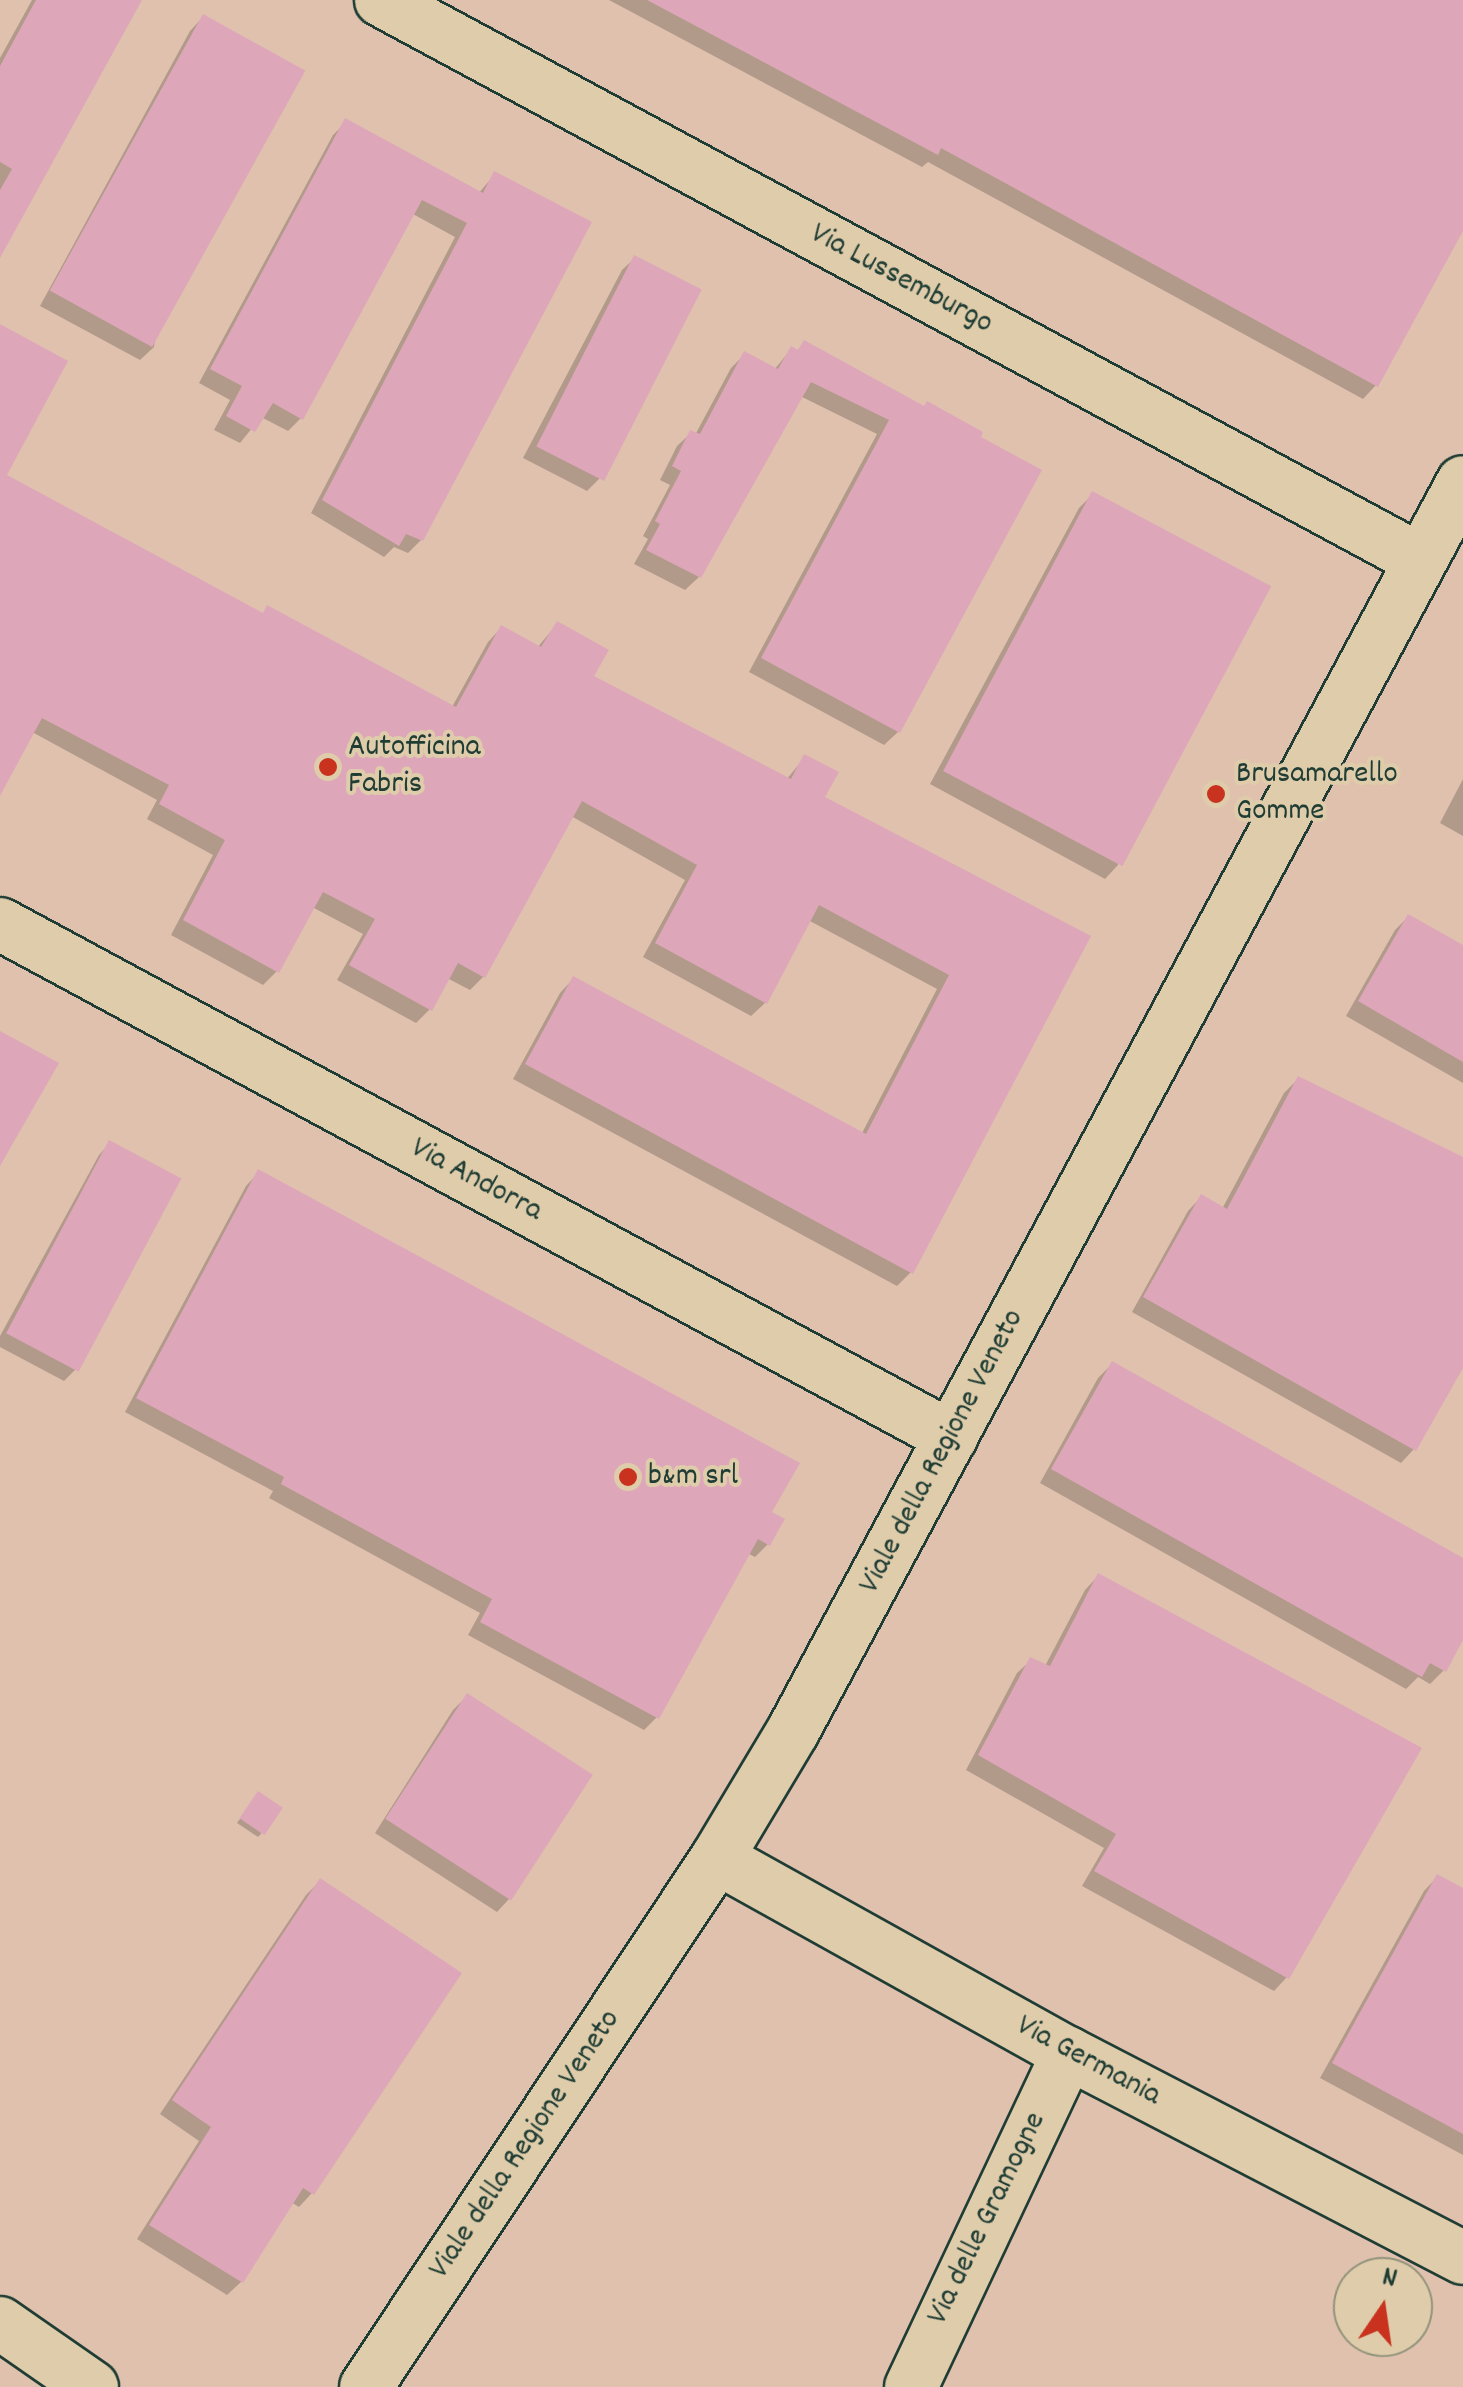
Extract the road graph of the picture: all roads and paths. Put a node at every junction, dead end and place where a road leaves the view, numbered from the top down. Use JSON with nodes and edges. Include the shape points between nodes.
{"nodes":[{"id":1,"x":381,"y":0,"type":"edge"},
{"id":2,"x":1463,"y":482,"type":"edge"},
{"id":3,"x":1420,"y":560,"type":"junction"},
{"id":4,"x":0,"y":924,"type":"edge"},
{"id":5,"x":951,"y":1437,"type":"junction"},
{"id":6,"x":717,"y":1858,"type":"junction"},
{"id":7,"x":1068,"y":2053,"type":"junction"},
{"id":8,"x":1463,"y":2258,"type":"edge"},
{"id":9,"x":0,"y":2323,"type":"edge"},
{"id":10,"x":92,"y":2387,"type":"edge"},
{"id":11,"x":366,"y":2387,"type":"edge"},
{"id":12,"x":910,"y":2387,"type":"edge"}],
"edges":[{"from":1,"to":3,"type":"street","name":"Via Lussemburgo"},
{"from":2,"to":3,"type":"street","name":"Viale della Regione Veneto"},
{"from":3,"to":5,"type":"street","name":"Viale della Regione Veneto"},
{"from":4,"to":5,"type":"street","name":"Via Andorra"},
{"from":5,"to":6,"type":"street","name":"Viale della Regione Veneto"},
{"from":6,"to":7,"type":"street","name":"Via Germania"},
{"from":6,"to":11,"type":"street","name":"Viale della Regione Veneto"},
{"from":7,"to":8,"type":"street","name":"Via Germania"},
{"from":7,"to":12,"type":"street","name":"Via delle Gramogne"},
{"from":9,"to":10,"type":"street"}]}
